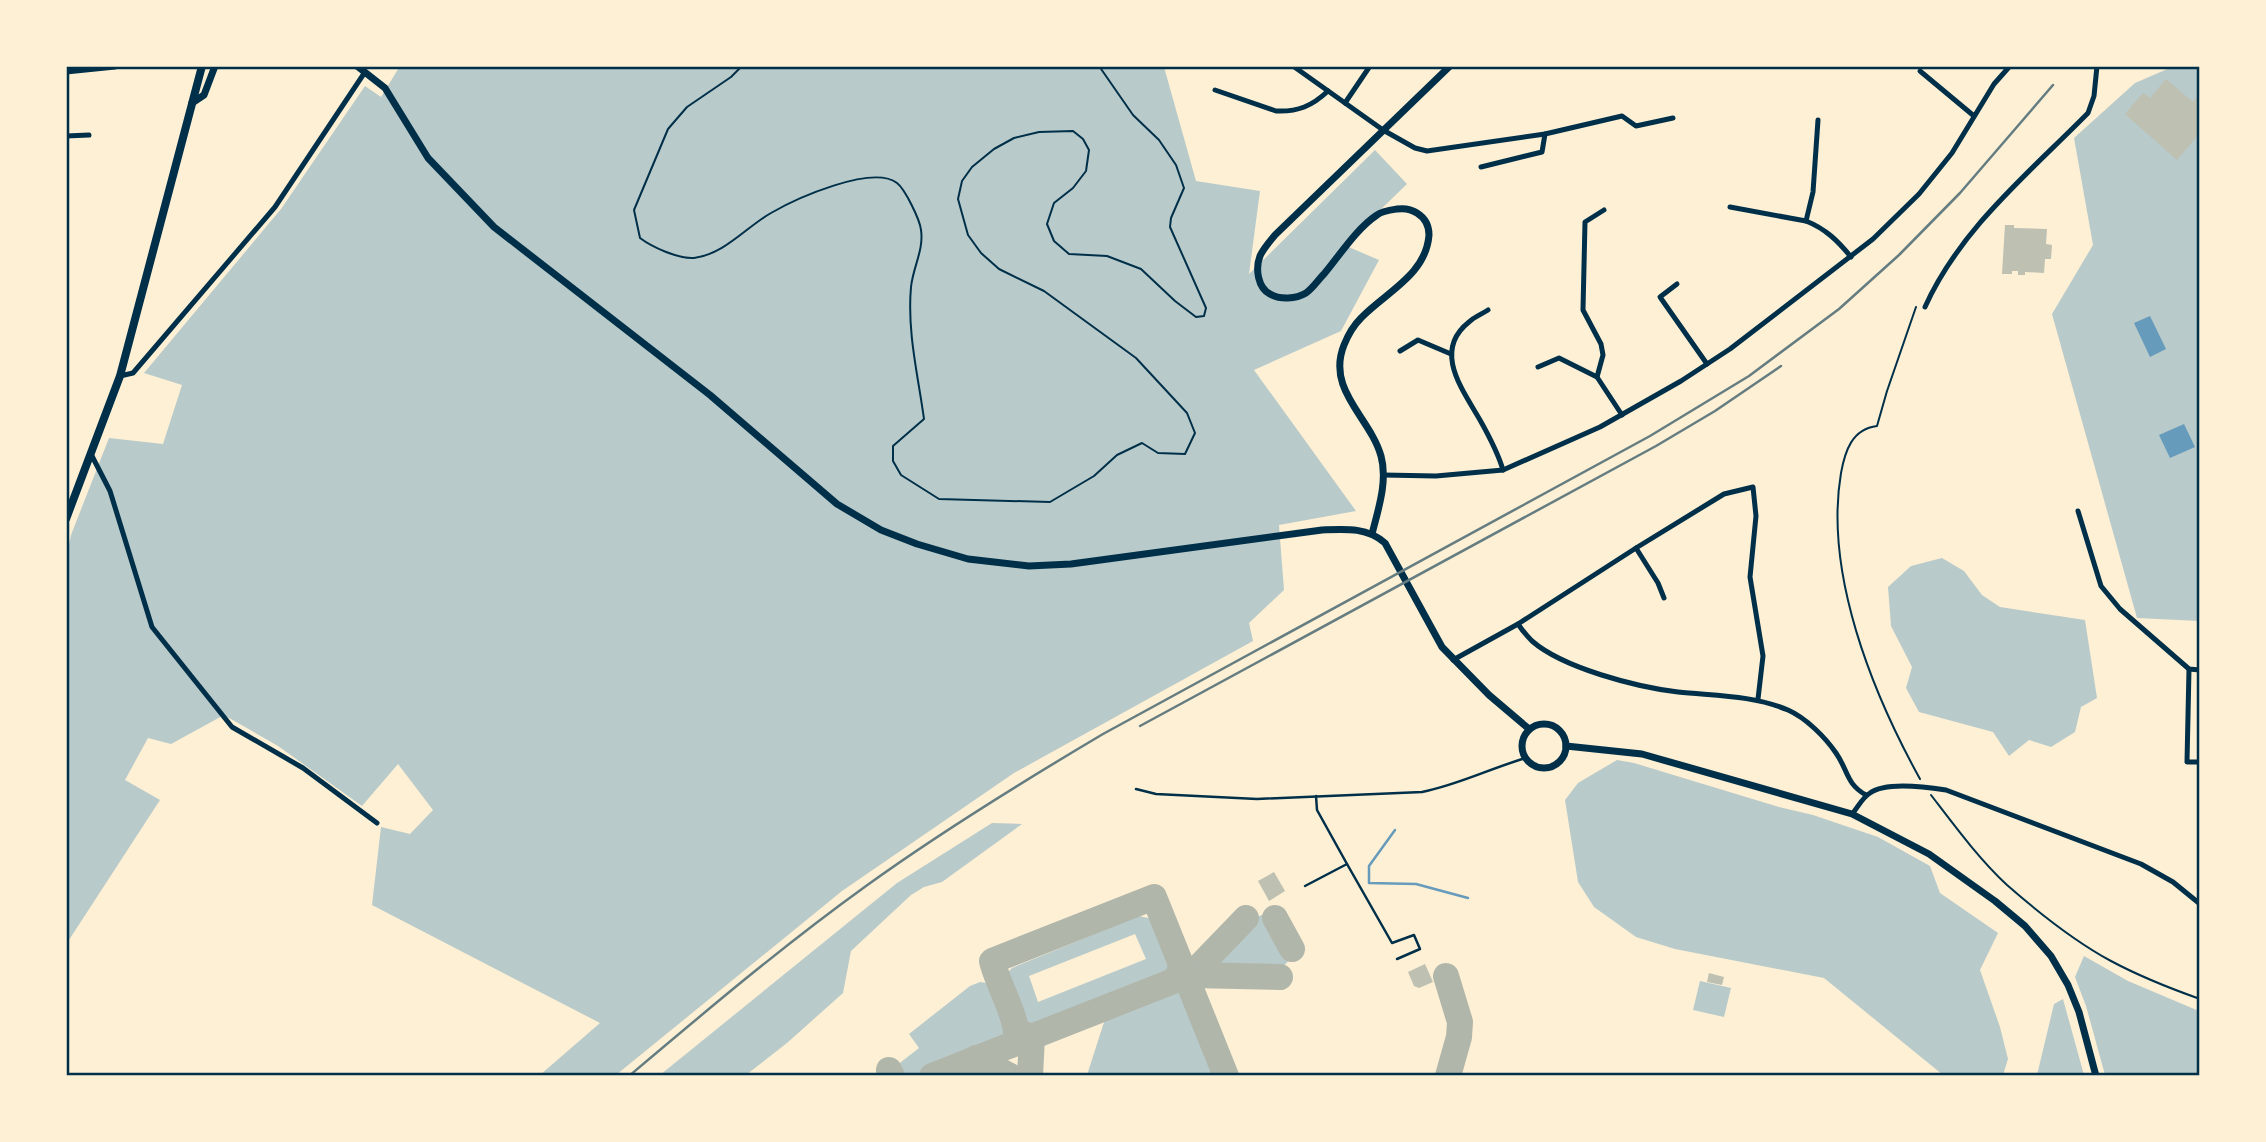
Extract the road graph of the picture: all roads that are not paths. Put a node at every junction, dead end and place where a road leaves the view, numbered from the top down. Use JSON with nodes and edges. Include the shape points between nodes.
{"nodes":[{"id":1,"x":202,"y":66,"type":"edge"},
{"id":2,"x":215,"y":66,"type":"edge"},
{"id":3,"x":357,"y":66,"type":"edge"},
{"id":4,"x":1293,"y":66,"type":"edge"},
{"id":5,"x":1370,"y":66,"type":"edge"},
{"id":6,"x":1450,"y":66,"type":"edge"},
{"id":7,"x":2010,"y":66,"type":"edge"},
{"id":8,"x":2097,"y":66,"type":"edge"},
{"id":9,"x":115,"y":67,"type":"edge"},
{"id":10,"x":1920,"y":71,"type":"dead end"},
{"id":11,"x":66,"y":72,"type":"edge"},
{"id":12,"x":365,"y":72,"type":"junction"},
{"id":13,"x":1215,"y":90,"type":"dead end"},
{"id":14,"x":1328,"y":91,"type":"junction"},
{"id":15,"x":192,"y":103,"type":"junction"},
{"id":16,"x":1345,"y":103,"type":"junction"},
{"id":17,"x":1974,"y":116,"type":"junction"},
{"id":18,"x":1673,"y":118,"type":"dead end"},
{"id":19,"x":1818,"y":120,"type":"dead end"},
{"id":20,"x":1383,"y":130,"type":"junction"},
{"id":21,"x":1545,"y":134,"type":"junction"},
{"id":22,"x":89,"y":135,"type":"dead end"},
{"id":23,"x":66,"y":136,"type":"edge"},
{"id":24,"x":1481,"y":167,"type":"dead end"},
{"id":25,"x":1730,"y":206,"type":"dead end"},
{"id":26,"x":1604,"y":210,"type":"dead end"},
{"id":27,"x":1806,"y":222,"type":"junction"},
{"id":28,"x":1851,"y":257,"type":"junction"},
{"id":29,"x":1676,"y":284,"type":"dead end"},
{"id":30,"x":1924,"y":307,"type":"road end"},
{"id":31,"x":1488,"y":310,"type":"dead end"},
{"id":32,"x":1400,"y":351,"type":"dead end"},
{"id":33,"x":1451,"y":354,"type":"junction"},
{"id":34,"x":1707,"y":364,"type":"junction"},
{"id":35,"x":1538,"y":367,"type":"dead end"},
{"id":36,"x":120,"y":376,"type":"junction"},
{"id":37,"x":1597,"y":377,"type":"junction"},
{"id":38,"x":1622,"y":415,"type":"junction"},
{"id":39,"x":92,"y":456,"type":"junction"},
{"id":40,"x":1503,"y":470,"type":"junction"},
{"id":41,"x":1383,"y":475,"type":"junction"},
{"id":42,"x":2078,"y":512,"type":"dead end"},
{"id":43,"x":66,"y":519,"type":"edge"},
{"id":44,"x":1372,"y":534,"type":"junction"},
{"id":45,"x":1636,"y":548,"type":"junction"},
{"id":46,"x":1664,"y":598,"type":"dead end"},
{"id":47,"x":1518,"y":624,"type":"junction"},
{"id":48,"x":1453,"y":660,"type":"junction"},
{"id":49,"x":2189,"y":669,"type":"junction"},
{"id":50,"x":2200,"y":670,"type":"edge"},
{"id":51,"x":1758,"y":699,"type":"junction"},
{"id":52,"x":1529,"y":729,"type":"junction"},
{"id":53,"x":1566,"y":746,"type":"junction"},
{"id":54,"x":1526,"y":758,"type":"junction"},
{"id":55,"x":2200,"y":762,"type":"edge"},
{"id":56,"x":1136,"y":789,"type":"dead end"},
{"id":57,"x":1866,"y":795,"type":"junction"},
{"id":58,"x":1316,"y":796,"type":"junction"},
{"id":59,"x":1852,"y":814,"type":"junction"},
{"id":60,"x":377,"y":823,"type":"dead end"},
{"id":61,"x":1347,"y":864,"type":"junction"},
{"id":62,"x":1306,"y":887,"type":"dead end"},
{"id":63,"x":2200,"y":904,"type":"edge"},
{"id":64,"x":1397,"y":959,"type":"dead end"},
{"id":65,"x":2096,"y":1076,"type":"edge"}],
"edges":[{"from":1,"to":15,"type":"main road"},
{"from":2,"to":15,"type":"street","via":[[204,95]]},
{"from":3,"to":12,"type":"street"},
{"from":4,"to":14,"type":"street"},
{"from":5,"to":16,"type":"street"},
{"from":6,"to":20,"type":"street"},
{"from":7,"to":17,"type":"street"},
{"from":8,"to":30,"type":"street","via":[[2088,113],[1974,228]]},
{"from":9,"to":11,"type":"street"},
{"from":10,"to":17,"type":"street"},
{"from":12,"to":36,"type":"street","via":[[275,206],[133,373]]},
{"from":12,"to":44,"type":"street","via":[[385,88],[428,158],[494,227],[710,396],[837,504],[881,530],[957,556],[1029,566],[1322,530],[1354,529]]},
{"from":13,"to":14,"type":"street","via":[[1276,111],[1314,104]]},
{"from":14,"to":16,"type":"street"},
{"from":15,"to":36,"type":"main road"},
{"from":16,"to":20,"type":"street"},
{"from":17,"to":28,"type":"street","via":[[1919,194]]},
{"from":18,"to":21,"type":"street","via":[[1636,126],[1622,116]]},
{"from":19,"to":27,"type":"street"},
{"from":20,"to":21,"type":"street","via":[[1427,151]]},
{"from":20,"to":41,"type":"street","via":[[1275,235],[1260,256],[1258,269],[1266,292],[1291,298],[1314,285],[1379,213],[1405,208],[1424,218],[1429,229],[1424,257],[1361,318],[1340,356],[1342,386],[1378,448]]},
{"from":21,"to":24,"type":"street","via":[[1542,152]]},
{"from":22,"to":23,"type":"street"},
{"from":25,"to":27,"type":"street"},
{"from":26,"to":37,"type":"street","via":[[1585,222],[1583,310],[1601,344]]},
{"from":27,"to":28,"type":"street","via":[[1824,229]]},
{"from":28,"to":34,"type":"street"},
{"from":29,"to":34,"type":"street","via":[[1660,297]]},
{"from":31,"to":33,"type":"street","via":[[1458,333]]},
{"from":32,"to":33,"type":"street","via":[[1419,340]]},
{"from":33,"to":40,"type":"street","via":[[1455,377]]},
{"from":34,"to":38,"type":"street"},
{"from":35,"to":37,"type":"street","via":[[1559,358]]},
{"from":36,"to":39,"type":"main road"},
{"from":37,"to":38,"type":"street"},
{"from":38,"to":40,"type":"street"},
{"from":39,"to":43,"type":"main road"},
{"from":39,"to":60,"type":"street","via":[[110,491],[152,626],[232,727],[303,768]]},
{"from":40,"to":41,"type":"street"},
{"from":41,"to":44,"type":"street"},
{"from":42,"to":49,"type":"street","via":[[2101,586],[2120,609]]},
{"from":44,"to":48,"type":"street","via":[[1385,543]]},
{"from":45,"to":46,"type":"street"},
{"from":45,"to":47,"type":"street"},
{"from":45,"to":51,"type":"street","via":[[1724,494],[1753,487],[1756,516],[1750,577],[1763,656]]},
{"from":47,"to":48,"type":"street"},
{"from":47,"to":51,"type":"street","via":[[1531,640],[1578,667],[1675,691]]},
{"from":48,"to":52,"type":"street"},
{"from":49,"to":50,"type":"street"},
{"from":49,"to":55,"type":"street","via":[[2187,762]]},
{"from":51,"to":57,"type":"street","via":[[1791,711],[1815,730],[1836,753],[1854,788]]},
{"from":52,"to":53,"type":"street","via":[[1550,724],[1561,732]]},
{"from":52,"to":54,"type":"street","via":[[1522,746]]},
{"from":53,"to":54,"type":"street","via":[[1561,760],[1549,767],[1535,766]]},
{"from":53,"to":59,"type":"street","via":[[1642,754]]},
{"from":54,"to":58,"type":"lane","via":[[1422,792]]},
{"from":56,"to":58,"type":"lane","via":[[1257,799]]},
{"from":57,"to":59,"type":"street"},
{"from":57,"to":63,"type":"street","via":[[1896,786],[1946,790],[2141,864]]},
{"from":58,"to":61,"type":"lane","via":[[1317,810]]},
{"from":59,"to":65,"type":"street","via":[[1929,854],[2025,926],[2068,985]]},
{"from":61,"to":62,"type":"lane"},
{"from":61,"to":64,"type":"lane","via":[[1392,943],[1414,935],[1420,948]]}]}
